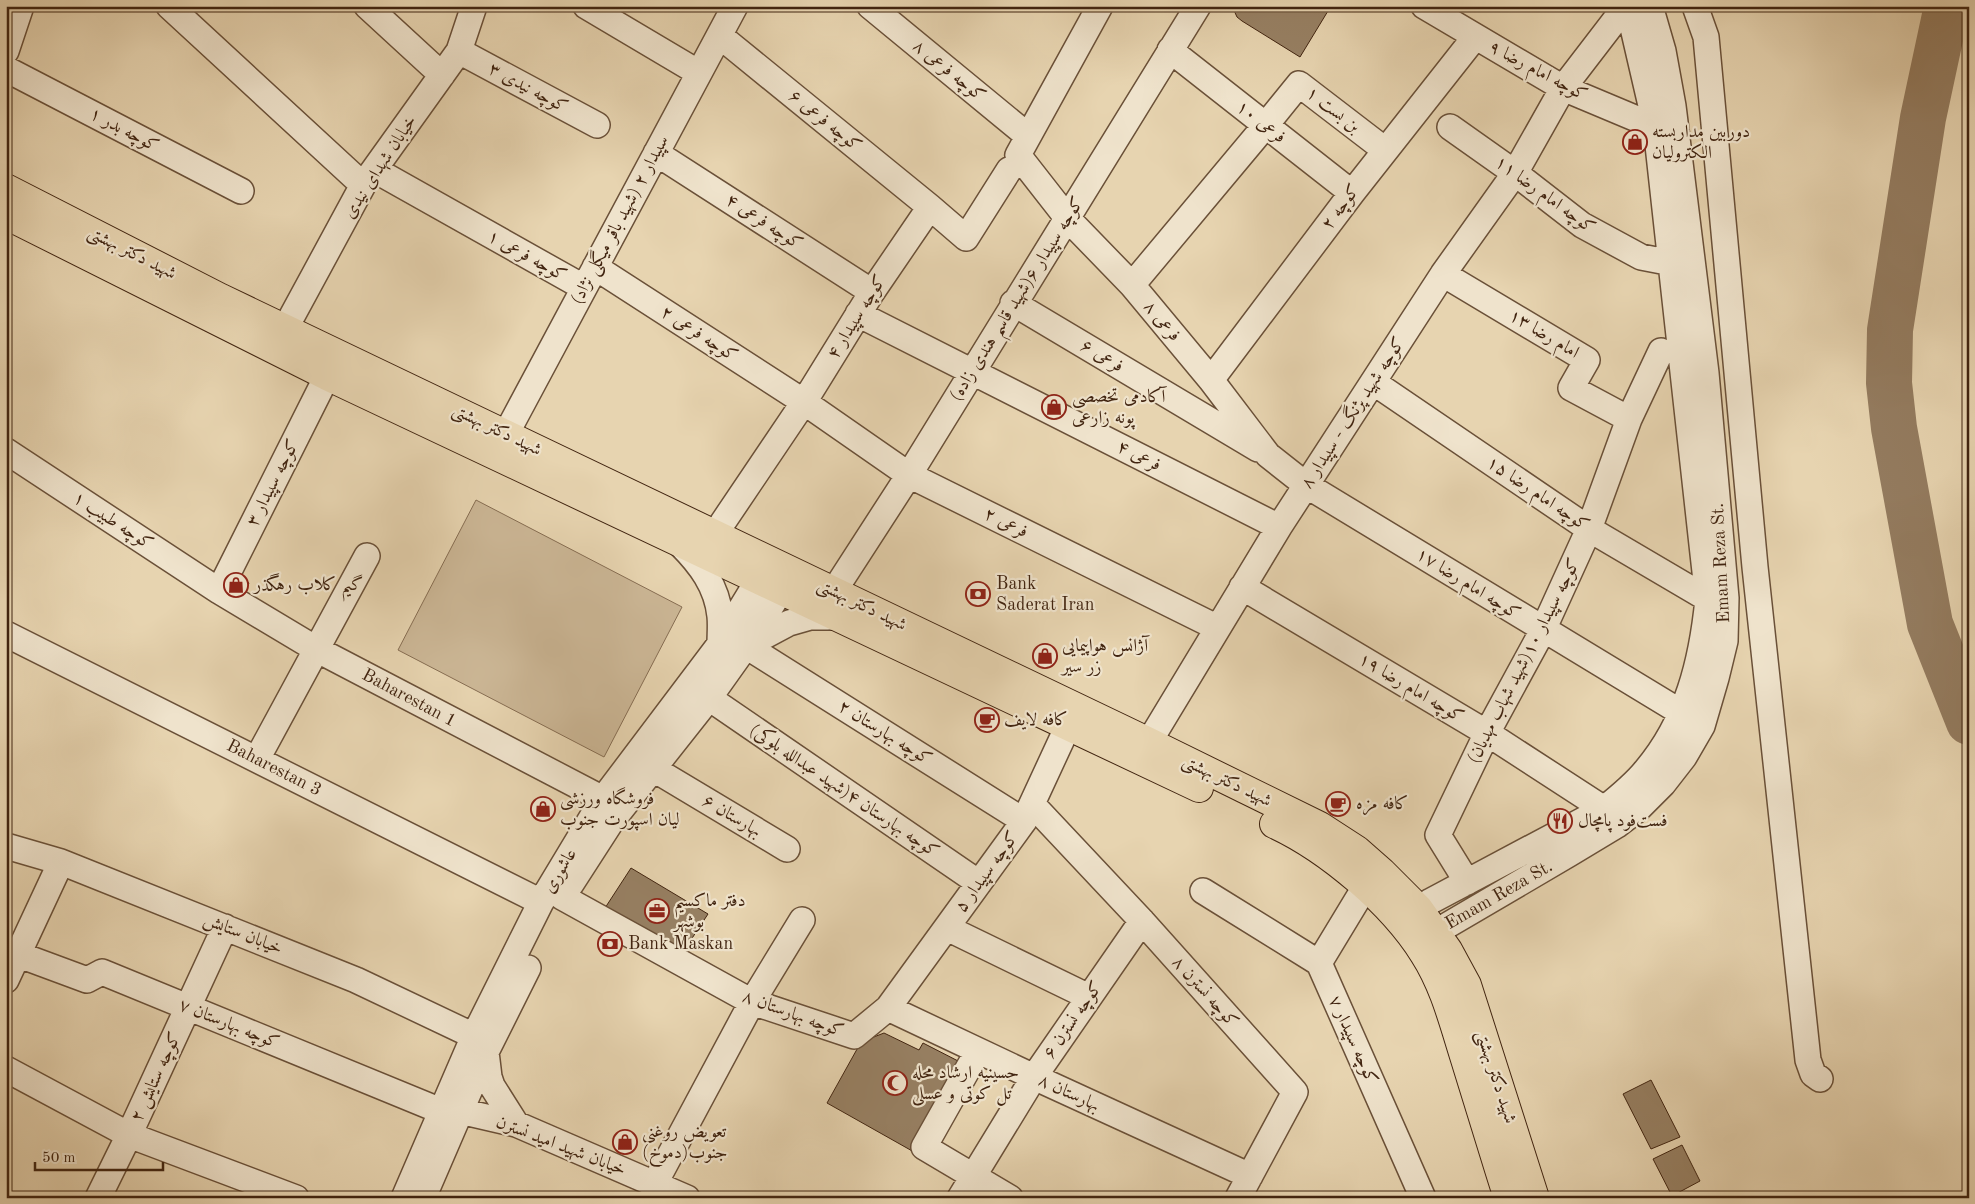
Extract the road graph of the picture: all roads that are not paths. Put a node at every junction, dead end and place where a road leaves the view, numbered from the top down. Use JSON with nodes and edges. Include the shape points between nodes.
{"nodes":[{"id":1,"x":21,"y":6,"type":"edge"},
{"id":2,"x":169,"y":6,"type":"edge"},
{"id":3,"x":368,"y":6,"type":"edge"},
{"id":4,"x":474,"y":6,"type":"edge"},
{"id":5,"x":586,"y":6,"type":"edge"},
{"id":6,"x":735,"y":6,"type":"edge"},
{"id":7,"x":870,"y":6,"type":"edge"},
{"id":8,"x":1198,"y":6,"type":"edge"},
{"id":9,"x":1424,"y":6,"type":"edge"},
{"id":10,"x":1627,"y":6,"type":"edge"},
{"id":11,"x":1650,"y":6,"type":"edge"},
{"id":12,"x":1695,"y":6,"type":"edge"},
{"id":13,"x":1092,"y":10,"type":"edge"},
{"id":14,"x":720,"y":36,"type":"junction"},
{"id":15,"x":1475,"y":37,"type":"junction"},
{"id":16,"x":1170,"y":50,"type":"junction"},
{"id":17,"x":6,"y":51,"type":"edge"},
{"id":18,"x":459,"y":51,"type":"junction"},
{"id":19,"x":6,"y":69,"type":"edge"},
{"id":20,"x":698,"y":73,"type":"junction"},
{"id":21,"x":442,"y":75,"type":"junction"},
{"id":22,"x":1563,"y":88,"type":"junction"},
{"id":23,"x":597,"y":125,"type":"dead end"},
{"id":24,"x":1265,"y":126,"type":"junction"},
{"id":25,"x":1450,"y":127,"type":"dead end"},
{"id":26,"x":1656,"y":127,"type":"junction"},
{"id":27,"x":1386,"y":150,"type":"junction"},
{"id":28,"x":656,"y":153,"type":"junction"},
{"id":29,"x":1018,"y":154,"type":"junction"},
{"id":30,"x":1515,"y":173,"type":"junction"},
{"id":31,"x":369,"y":178,"type":"junction"},
{"id":32,"x":6,"y":188,"type":"edge"},
{"id":33,"x":241,"y":191,"type":"dead end"},
{"id":34,"x":1352,"y":194,"type":"junction"},
{"id":35,"x":930,"y":207,"type":"junction"},
{"id":36,"x":6,"y":215,"type":"edge"},
{"id":37,"x":1068,"y":219,"type":"junction"},
{"id":38,"x":1672,"y":263,"type":"junction"},
{"id":39,"x":1443,"y":274,"type":"junction"},
{"id":40,"x":589,"y":277,"type":"junction"},
{"id":41,"x":1132,"y":286,"type":"junction"},
{"id":42,"x":872,"y":292,"type":"junction"},
{"id":43,"x":1014,"y":303,"type":"junction"},
{"id":44,"x":858,"y":314,"type":"junction"},
{"id":45,"x":285,"y":329,"type":"junction"},
{"id":46,"x":1661,"y":351,"type":"dead end"},
{"id":47,"x":971,"y":372,"type":"junction"},
{"id":48,"x":328,"y":376,"type":"junction"},
{"id":49,"x":1211,"y":380,"type":"junction"},
{"id":50,"x":1373,"y":382,"type":"junction"},
{"id":51,"x":804,"y":402,"type":"junction"},
{"id":52,"x":1629,"y":420,"type":"junction"},
{"id":53,"x":506,"y":434,"type":"junction"},
{"id":54,"x":6,"y":451,"type":"edge"},
{"id":55,"x":1268,"y":455,"type":"junction"},
{"id":56,"x":909,"y":475,"type":"junction"},
{"id":57,"x":1306,"y":485,"type":"junction"},
{"id":58,"x":1279,"y":527,"type":"junction"},
{"id":59,"x":1589,"y":529,"type":"junction"},
{"id":60,"x":715,"y":534,"type":"junction"},
{"id":61,"x":679,"y":542,"type":"junction"},
{"id":62,"x":367,"y":556,"type":"dead end"},
{"id":63,"x":773,"y":578,"type":"junction"},
{"id":64,"x":1242,"y":587,"type":"junction"},
{"id":65,"x":219,"y":591,"type":"junction"},
{"id":66,"x":1708,"y":599,"type":"junction"},
{"id":67,"x":836,"y":604,"type":"junction"},
{"id":68,"x":1218,"y":628,"type":"junction"},
{"id":69,"x":1543,"y":630,"type":"junction"},
{"id":70,"x":6,"y":634,"type":"edge"},
{"id":71,"x":746,"y":646,"type":"junction"},
{"id":72,"x":316,"y":649,"type":"junction"},
{"id":73,"x":719,"y":658,"type":"junction"},
{"id":74,"x":709,"y":698,"type":"junction"},
{"id":75,"x":1682,"y":713,"type":"junction"},
{"id":76,"x":1068,"y":726,"type":"junction"},
{"id":77,"x":1487,"y":733,"type":"junction"},
{"id":78,"x":1149,"y":742,"type":"junction"},
{"id":79,"x":257,"y":759,"type":"junction"},
{"id":80,"x":652,"y":768,"type":"junction"},
{"id":81,"x":603,"y":799,"type":"junction"},
{"id":82,"x":1604,"y":809,"type":"junction"},
{"id":83,"x":1028,"y":812,"type":"junction"},
{"id":84,"x":1556,"y":833,"type":"junction"},
{"id":85,"x":6,"y":846,"type":"edge"},
{"id":86,"x":787,"y":849,"type":"dead end"},
{"id":87,"x":1569,"y":854,"type":"junction"},
{"id":88,"x":61,"y":862,"type":"junction"},
{"id":89,"x":1467,"y":882,"type":"junction"},
{"id":90,"x":979,"y":883,"type":"junction"},
{"id":91,"x":1365,"y":887,"type":"junction"},
{"id":92,"x":1203,"y":890,"type":"dead end"},
{"id":93,"x":552,"y":900,"type":"junction"},
{"id":94,"x":802,"y":920,"type":"dead end"},
{"id":95,"x":1142,"y":921,"type":"junction"},
{"id":96,"x":1422,"y":925,"type":"junction"},
{"id":97,"x":225,"y":927,"type":"junction"},
{"id":98,"x":947,"y":928,"type":"junction"},
{"id":99,"x":11,"y":953,"type":"edge"},
{"id":100,"x":1319,"y":963,"type":"junction"},
{"id":101,"x":6,"y":980,"type":"edge"},
{"id":102,"x":1089,"y":997,"type":"junction"},
{"id":103,"x":752,"y":1002,"type":"junction"},
{"id":104,"x":188,"y":1007,"type":"junction"},
{"id":105,"x":888,"y":1008,"type":"junction"},
{"id":106,"x":480,"y":1044,"type":"junction"},
{"id":107,"x":978,"y":1051,"type":"junction"},
{"id":108,"x":6,"y":1069,"type":"edge"},
{"id":109,"x":1034,"y":1077,"type":"junction"},
{"id":110,"x":1820,"y":1079,"type":"dead end"},
{"id":111,"x":450,"y":1111,"type":"junction"},
{"id":112,"x":516,"y":1124,"type":"junction"},
{"id":113,"x":129,"y":1135,"type":"junction"},
{"id":114,"x":974,"y":1176,"type":"junction"},
{"id":115,"x":655,"y":1183,"type":"junction"},
{"id":116,"x":1242,"y":1192,"type":"edge"},
{"id":117,"x":98,"y":1198,"type":"edge"},
{"id":118,"x":296,"y":1198,"type":"edge"},
{"id":119,"x":404,"y":1198,"type":"edge"},
{"id":120,"x":423,"y":1198,"type":"edge"},
{"id":121,"x":687,"y":1198,"type":"edge"},
{"id":122,"x":960,"y":1198,"type":"edge"},
{"id":123,"x":1010,"y":1198,"type":"edge"},
{"id":124,"x":1423,"y":1198,"type":"edge"},
{"id":125,"x":1508,"y":1198,"type":"edge"},
{"id":126,"x":1535,"y":1198,"type":"edge"}],
"edges":[{"from":1,"to":17,"type":"street"},
{"from":2,"to":31,"type":"street","name":"کوچه فرعی ۱"},
{"from":3,"to":21,"type":"street"},
{"from":4,"to":18,"type":"street","name":"خیابان شهدای نیدی"},
{"from":5,"to":20,"type":"street"},
{"from":6,"to":14,"type":"street","name":"سپیدار ۲ (شهید باقر میگلی نژاد)"},
{"from":7,"to":29,"type":"street","name":"کوچه فرعی ۸"},
{"from":8,"to":16,"type":"street","name":"کوچه سپیدار ۶(شهید قاسم هندی زاده)"},
{"from":9,"to":15,"type":"street","name":"کوچه امام رضا ۹"},
{"from":10,"to":22,"type":"street","name":"کوچه شهید پژنگ - سپیدار ۸"},
{"from":10,"to":26,"type":"street","name":"Emam Reza St."},
{"from":11,"to":87,"type":"street","name":"Emam Reza St.","via":[[1663,51],[1673,106],[1705,364],[1726,598],[1725,642],[1702,726],[1684,757],[1638,808]]},
{"from":12,"to":110,"type":"street","via":[[1707,46],[1756,576],[1808,1060],[1813,1074]]},
{"from":13,"to":29,"type":"street"},
{"from":14,"to":20,"type":"street","name":"سپیدار ۲ (شهید باقر میگلی نژاد)"},
{"from":14,"to":35,"type":"street","name":"کوچه فرعی ۶"},
{"from":15,"to":22,"type":"street","name":"کوچه امام رضا ۹"},
{"from":15,"to":27,"type":"street","name":"کوچه ۲"},
{"from":16,"to":24,"type":"street","name":"فرعی ۱۰"},
{"from":16,"to":37,"type":"street","name":"کوچه سپیدار ۶(شهید قاسم هندی زاده)"},
{"from":18,"to":21,"type":"street","name":"خیابان شهدای نیدی"},
{"from":18,"to":23,"type":"street","name":"کوچه نیدی ۳"},
{"from":19,"to":33,"type":"street","name":"کوچه بدر ۱"},
{"from":20,"to":28,"type":"street","name":"سپیدار ۲ (شهید باقر میگلی نژاد)"},
{"from":21,"to":31,"type":"street","name":"خیابان شهدای نیدی"},
{"from":22,"to":26,"type":"street","name":"کوچه امام رضا ۹"},
{"from":22,"to":30,"type":"street","name":"کوچه شهید پژنگ - سپیدار ۸"},
{"from":24,"to":27,"type":"street","name":"بن بست ۱","via":[[1299,84]]},
{"from":24,"to":34,"type":"street","name":"فرعی ۱۰"},
{"from":24,"to":41,"type":"street"},
{"from":25,"to":30,"type":"street","name":"کوچه امام رضا ۱۱"},
{"from":26,"to":38,"type":"street","name":"Emam Reza St."},
{"from":27,"to":34,"type":"street","name":"کوچه ۲"},
{"from":28,"to":40,"type":"street","name":"سپیدار ۲ (شهید باقر میگلی نژاد)"},
{"from":28,"to":42,"type":"street","name":"کوچه فرعی ۴"},
{"from":29,"to":35,"type":"street","via":[[966,238]]},
{"from":29,"to":37,"type":"street","name":"فرعی ۸"},
{"from":30,"to":38,"type":"street","name":"کوچه امام رضا ۱۱","via":[[1582,225],[1641,257]]},
{"from":30,"to":39,"type":"street","name":"کوچه شهید پژنگ - سپیدار ۸"},
{"from":31,"to":40,"type":"street","name":"کوچه فرعی ۱"},
{"from":31,"to":45,"type":"street","name":"خیابان شهدای نیدی"},
{"from":32,"to":45,"type":"main road","name":"شهید دکتر بهشتی"},
{"from":34,"to":49,"type":"street","name":"کوچه ۲"},
{"from":35,"to":42,"type":"street","name":"کوچه سپیدار ۴"},
{"from":36,"to":48,"type":"main road","name":"شهید دکتر بهشتی"},
{"from":37,"to":41,"type":"street","name":"فرعی ۸"},
{"from":37,"to":43,"type":"street","name":"کوچه سپیدار ۶(شهید قاسم هندی زاده)"},
{"from":38,"to":66,"type":"street","name":"Emam Reza St."},
{"from":39,"to":50,"type":"street","name":"کوچه شهید پژنگ - سپیدار ۸"},
{"from":39,"to":52,"type":"street","name":"امام رضا ۱۳","via":[[1587,360],[1571,388]]},
{"from":40,"to":51,"type":"street","name":"کوچه فرعی ۲"},
{"from":40,"to":53,"type":"street","name":"سپیدار ۲ (شهید باقر میگلی نژاد)"},
{"from":41,"to":49,"type":"street","name":"فرعی ۸"},
{"from":42,"to":44,"type":"street","name":"کوچه سپیدار ۴"},
{"from":43,"to":47,"type":"street","name":"کوچه سپیدار ۶(شهید قاسم هندی زاده)"},
{"from":43,"to":55,"type":"street","name":"فرعی ۶"},
{"from":44,"to":47,"type":"street"},
{"from":44,"to":51,"type":"street","name":"کوچه سپیدار ۴"},
{"from":45,"to":53,"type":"main road","name":"شهید دکتر بهشتی"},
{"from":46,"to":52,"type":"street","name":"کوچه سپیدار ۱۰(شهید شهاب مهدیان)"},
{"from":47,"to":56,"type":"street","name":"کوچه سپیدار ۶(شهید قاسم هندی زاده)"},
{"from":47,"to":58,"type":"street","name":"فرعی ۴"},
{"from":48,"to":61,"type":"main road","name":"شهید دکتر بهشتی"},
{"from":48,"to":65,"type":"street","name":"کوچه سپیدار ۳"},
{"from":49,"to":55,"type":"street","name":"فرعی ۸"},
{"from":50,"to":57,"type":"street","name":"کوچه شهید پژنگ - سپیدار ۸"},
{"from":50,"to":59,"type":"street","name":"کوچه امام رضا ۱۵"},
{"from":51,"to":56,"type":"street","name":"فرعی ۲"},
{"from":51,"to":60,"type":"street","name":"کوچه سپیدار ۴"},
{"from":52,"to":59,"type":"street","name":"کوچه سپیدار ۱۰(شهید شهاب مهدیان)"},
{"from":53,"to":60,"type":"main road","name":"شهید دکتر بهشتی"},
{"from":54,"to":65,"type":"street","name":"کوچه طبیب ۱"},
{"from":55,"to":57,"type":"street","name":"فرعی ۸"},
{"from":56,"to":67,"type":"street","name":"کوچه سپیدار ۶(شهید قاسم هندی زاده)"},
{"from":56,"to":68,"type":"street","name":"فرعی ۲"},
{"from":57,"to":58,"type":"street","name":"کوچه شهید پژنگ - سپیدار ۸"},
{"from":57,"to":69,"type":"street","name":"کوچه امام رضا ۱۷"},
{"from":58,"to":64,"type":"street","name":"کوچه شهید پژنگ - سپیدار ۸"},
{"from":59,"to":66,"type":"street","name":"کوچه امام رضا ۱۵"},
{"from":59,"to":69,"type":"street","name":"کوچه سپیدار ۱۰(شهید شهاب مهدیان)"},
{"from":60,"to":63,"type":"main road","name":"شهید دکتر بهشتی"},
{"from":61,"to":63,"type":"main road","name":"شهید دکتر بهشتی"},
{"from":61,"to":73,"type":"street","via":[[701,566],[714,592],[720,616]]},
{"from":62,"to":72,"type":"street"},
{"from":63,"to":67,"type":"main road","name":"شهید دکتر بهشتی"},
{"from":63,"to":71,"type":"street"},
{"from":63,"to":73,"type":"street"},
{"from":64,"to":68,"type":"street","name":"کوچه شهید پژنگ - سپیدار ۸"},
{"from":64,"to":77,"type":"street","name":"کوچه امام رضا ۱۹"},
{"from":65,"to":72,"type":"street","name":"Baharestan 1"},
{"from":66,"to":75,"type":"street","name":"Emam Reza St.","via":[[1696,672]]},
{"from":67,"to":71,"type":"street","name":"عاشوری","via":[[789,623]]},
{"from":67,"to":76,"type":"main road","name":"شهید دکتر بهشتی"},
{"from":67,"to":78,"type":"main road","name":"شهید دکتر بهشتی"},
{"from":68,"to":78,"type":"street","name":"کوچه شهید پژنگ - سپیدار ۸"},
{"from":69,"to":75,"type":"street","name":"کوچه امام رضا ۱۷"},
{"from":69,"to":77,"type":"street","name":"کوچه سپیدار ۱۰(شهید شهاب مهدیان)"},
{"from":70,"to":79,"type":"street","name":"Baharestan 3"},
{"from":71,"to":73,"type":"street","name":"عاشوری"},
{"from":71,"to":83,"type":"street","name":"کوچه بهارستان ۲"},
{"from":72,"to":79,"type":"street"},
{"from":72,"to":81,"type":"street","name":"Baharestan 1"},
{"from":73,"to":74,"type":"street","name":"عاشوری"},
{"from":73,"to":81,"type":"street","name":"عاشوری"},
{"from":74,"to":80,"type":"street","name":"عاشوری"},
{"from":74,"to":90,"type":"street","name":"کوچه بهارستان ۴(شهید عبدالله بلوکی)"},
{"from":75,"to":82,"type":"street","name":"Emam Reza St.","via":[[1646,770]]},
{"from":76,"to":83,"type":"street","name":"کوچه سپیدار ۵"},
{"from":76,"to":91,"type":"main road","name":"شهید دکتر بهشتی","via":[[1292,832],[1334,859]]},
{"from":77,"to":82,"type":"street","name":"کوچه امام رضا ۱۹"},
{"from":77,"to":89,"type":"street","name":"کوچه سپیدار ۱۰(شهید شهاب مهدیان)","via":[[1438,835]]},
{"from":78,"to":96,"type":"main road","name":"شهید دکتر بهشتی","via":[[1320,826],[1357,850],[1382,872]]},
{"from":79,"to":93,"type":"street","name":"Baharestan 3"},
{"from":80,"to":86,"type":"street","name":"بهارستان ۶"},
{"from":80,"to":93,"type":"street","name":"عاشوری"},
{"from":81,"to":93,"type":"street","name":"عاشوری"},
{"from":82,"to":84,"type":"street","name":"Emam Reza St."},
{"from":83,"to":90,"type":"street","name":"کوچه سپیدار ۵"},
{"from":83,"to":95,"type":"street","name":"کوچه نسترن ۸"},
{"from":84,"to":87,"type":"street"},
{"from":84,"to":89,"type":"street","name":"Emam Reza St."},
{"from":85,"to":88,"type":"street","name":"خیابان ستایش"},
{"from":87,"to":96,"type":"street","name":"Emam Reza St."},
{"from":88,"to":97,"type":"street","name":"خیابان ستایش"},
{"from":88,"to":99,"type":"street"},
{"from":89,"to":96,"type":"street","name":"Emam Reza St.","via":[[1431,900]]},
{"from":90,"to":98,"type":"street","name":"کوچه سپیدار ۵"},
{"from":91,"to":96,"type":"main road","name":"شهید دکتر بهشتی"},
{"from":91,"to":100,"type":"street"},
{"from":92,"to":100,"type":"street"},
{"from":93,"to":103,"type":"street","name":"کوچه بهارستان ۸"},
{"from":93,"to":106,"type":"street","name":"عاشوری"},
{"from":94,"to":103,"type":"street"},
{"from":95,"to":102,"type":"street","name":"کوچه نسترن ۶"},
{"from":95,"to":116,"type":"street","name":"کوچه نسترن ۸","via":[[1295,1092]]},
{"from":96,"to":125,"type":"main road","name":"شهید دکتر بهشتی","via":[[1425,955],[1444,992]]},
{"from":96,"to":126,"type":"main road","name":"شهید دکتر بهشتی","via":[[1467,985]]},
{"from":97,"to":104,"type":"street","name":"کوچه ستایش ۲"},
{"from":97,"to":106,"type":"street","name":"خیابان ستایش","via":[[356,980]]},
{"from":98,"to":102,"type":"street"},
{"from":98,"to":105,"type":"street","name":"کوچه سپیدار ۵"},
{"from":99,"to":101,"type":"street"},
{"from":99,"to":104,"type":"street","name":"کوچه بهارستان ۷","via":[[87,980],[102,972]]},
{"from":100,"to":124,"type":"street","name":"کوچه سپیدار ۷"},
{"from":102,"to":109,"type":"street","name":"کوچه نسترن ۶"},
{"from":103,"to":105,"type":"street","name":"کوچه بهارستان ۸","via":[[854,1036]]},
{"from":103,"to":115,"type":"street"},
{"from":104,"to":111,"type":"street","name":"کوچه بهارستان ۷"},
{"from":104,"to":113,"type":"street","name":"کوچه ستایش ۲"},
{"from":105,"to":107,"type":"street","name":"بهارستان ۸"},
{"from":106,"to":111,"type":"street","name":"عاشوری"},
{"from":106,"to":112,"type":"street","via":[[492,1086]]},
{"from":107,"to":109,"type":"street","name":"بهارستان ۸"},
{"from":107,"to":114,"type":"street","via":[[924,1147]]},
{"from":108,"to":113,"type":"street"},
{"from":109,"to":114,"type":"street","name":"کوچه نسترن ۶"},
{"from":109,"to":116,"type":"street","name":"بهارستان ۸"},
{"from":111,"to":112,"type":"street","name":"خیابان شهید امید نسترن"},
{"from":111,"to":119,"type":"street","name":"عاشوری"},
{"from":111,"to":120,"type":"street","name":"عاشوری"},
{"from":112,"to":115,"type":"street","name":"خیابان شهید امید نسترن"},
{"from":113,"to":117,"type":"street","name":"کوچه ستایش ۲"},
{"from":113,"to":118,"type":"street"},
{"from":114,"to":122,"type":"street","name":"کوچه نسترن ۶"},
{"from":114,"to":123,"type":"street"},
{"from":115,"to":121,"type":"street","name":"خیابان شهید امید نسترن"}]}
